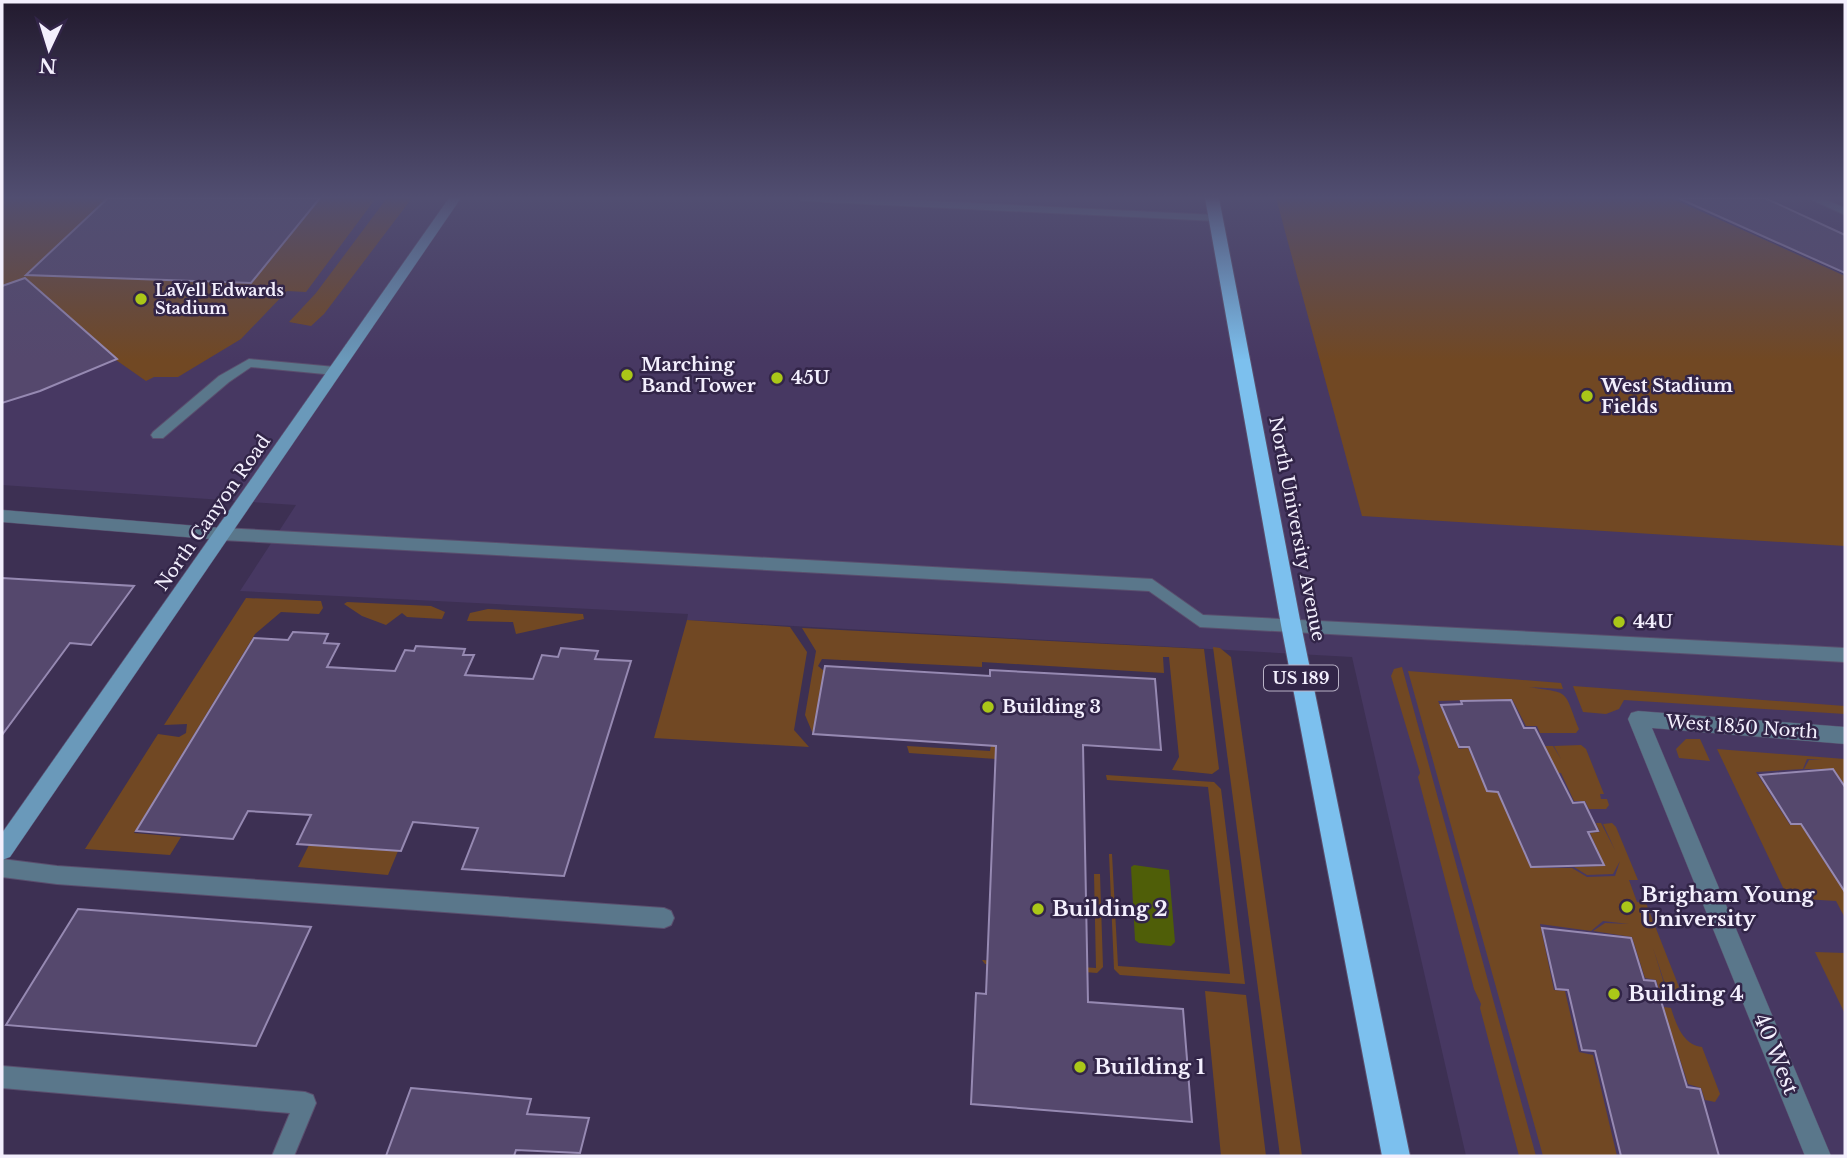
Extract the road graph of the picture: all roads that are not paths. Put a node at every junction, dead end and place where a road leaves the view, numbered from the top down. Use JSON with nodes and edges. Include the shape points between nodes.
{"nodes":[{"id":1,"x":418,"y":252,"type":"edge"},
{"id":2,"x":1222,"y":252,"type":"edge"},
{"id":3,"x":335,"y":371,"type":"junction"},
{"id":4,"x":158,"y":435,"type":"dead end"},
{"id":5,"x":2,"y":516,"type":"edge"},
{"id":6,"x":222,"y":534,"type":"junction"},
{"id":7,"x":1291,"y":625,"type":"junction"},
{"id":8,"x":1845,"y":654,"type":"edge"},
{"id":9,"x":1639,"y":719,"type":"joint"},
{"id":10,"x":1845,"y":735,"type":"edge"},
{"id":11,"x":2,"y":850,"type":"edge"},
{"id":12,"x":2,"y":868,"type":"edge"},
{"id":13,"x":664,"y":918,"type":"dead end"},
{"id":14,"x":2,"y":1077,"type":"edge"},
{"id":15,"x":283,"y":1156,"type":"edge"},
{"id":16,"x":1396,"y":1156,"type":"edge"},
{"id":17,"x":1818,"y":1156,"type":"edge"}],
"edges":[{"from":1,"to":3,"type":"main road","name":"North Canyon Road"},
{"from":2,"to":7,"type":"highway","name":"North University Avenue","number":"US 189"},
{"from":3,"to":4,"type":"lane","via":[[248,363]]},
{"from":3,"to":6,"type":"main road","name":"North Canyon Road"},
{"from":5,"to":6,"type":"street"},
{"from":6,"to":7,"type":"lane","via":[[1152,585],[1200,621]]},
{"from":6,"to":11,"type":"main road","name":"North Canyon Road"},
{"from":7,"to":8,"type":"lane"},
{"from":7,"to":16,"type":"highway","name":"North University Avenue","number":"US 189"},
{"from":9,"to":10,"type":"street","name":"West 1850 North"},
{"from":9,"to":17,"type":"street","name":"40 West"},
{"from":12,"to":13,"type":"lane"},
{"from":14,"to":15,"type":"lane","via":[[305,1102]]}]}
